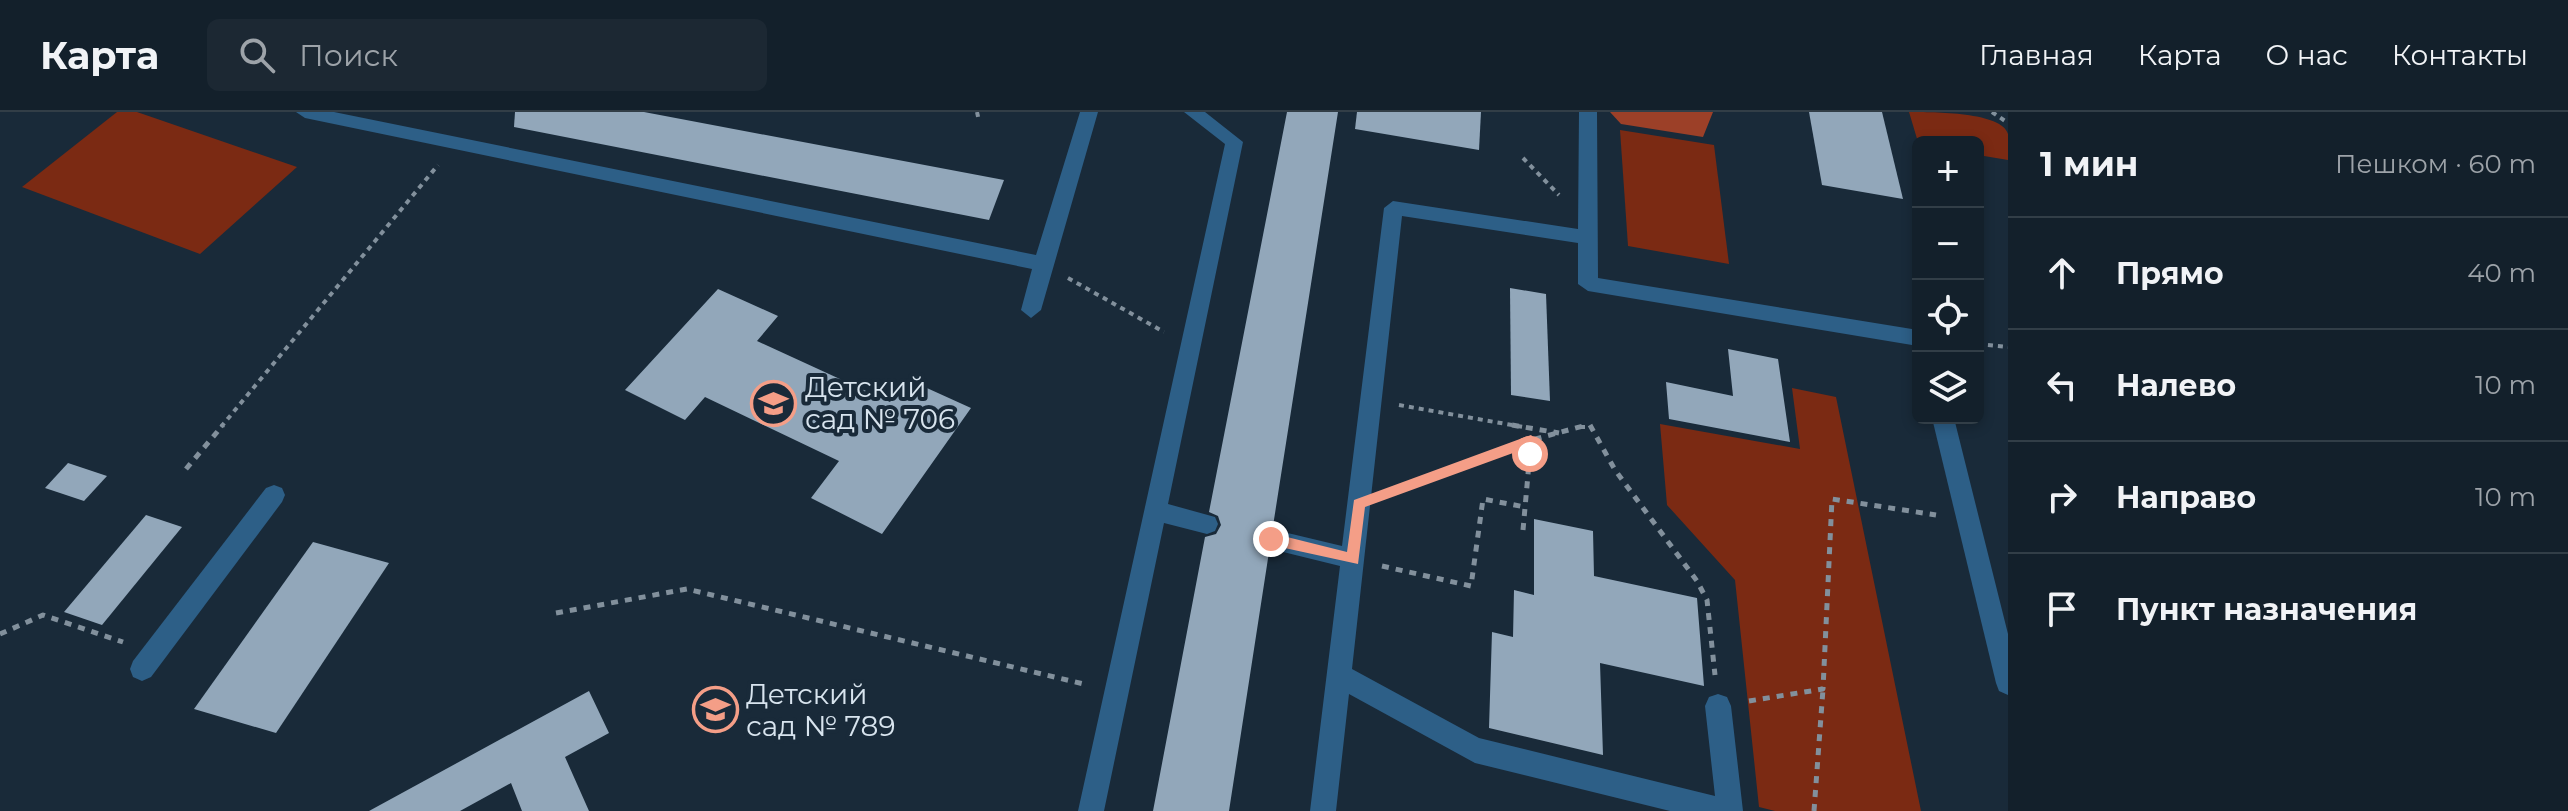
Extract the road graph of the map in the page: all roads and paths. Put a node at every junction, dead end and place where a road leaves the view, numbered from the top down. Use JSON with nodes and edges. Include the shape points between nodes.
{"nodes":[{"id":1,"x":305,"y":112,"type":"edge"},
{"id":2,"x":977,"y":112,"type":"edge"},
{"id":3,"x":1089,"y":112,"type":"edge"},
{"id":4,"x":1193,"y":112,"type":"edge"},
{"id":5,"x":1588,"y":112,"type":"edge"},
{"id":6,"x":1992,"y":112,"type":"edge"},
{"id":7,"x":979,"y":121,"type":"dead end"},
{"id":8,"x":2008,"y":123,"type":"edge"},
{"id":9,"x":457,"y":142,"type":"junction"},
{"id":10,"x":1587,"y":237,"type":"junction"},
{"id":11,"x":1043,"y":264,"type":"junction"},
{"id":12,"x":1031,"y":310,"type":"dead end"},
{"id":13,"x":1912,"y":337,"type":"edge"},
{"id":14,"x":1984,"y":345,"type":"edge"},
{"id":15,"x":1191,"y":347,"type":"junction"},
{"id":16,"x":2008,"y":347,"type":"edge"},
{"id":17,"x":1371,"y":400,"type":"junction"},
{"id":18,"x":1944,"y":424,"type":"edge"},
{"id":19,"x":1560,"y":433,"type":"junction"},
{"id":20,"x":1531,"y":441,"type":"junction"},
{"id":21,"x":186,"y":469,"type":"dead end"},
{"id":22,"x":274,"y":495,"type":"dead end"},
{"id":23,"x":1359,"y":504,"type":"junction"},
{"id":24,"x":1525,"y":507,"type":"junction"},
{"id":25,"x":1156,"y":511,"type":"junction"},
{"id":26,"x":1968,"y":519,"type":"junction"},
{"id":27,"x":1207,"y":524,"type":"dead end"},
{"id":28,"x":1523,"y":530,"type":"dead end"},
{"id":29,"x":1271,"y":539,"type":"dead end"},
{"id":30,"x":1353,"y":559,"type":"junction"},
{"id":31,"x":556,"y":613,"type":"dead end"},
{"id":32,"x":0,"y":634,"type":"edge"},
{"id":33,"x":148,"y":660,"type":"joint"},
{"id":34,"x":1340,"y":676,"type":"junction"},
{"id":35,"x":2008,"y":683,"type":"edge"},
{"id":36,"x":1823,"y":689,"type":"junction"},
{"id":37,"x":1117,"y":691,"type":"junction"},
{"id":38,"x":1718,"y":706,"type":"junction"},
{"id":39,"x":1091,"y":811,"type":"edge"},
{"id":40,"x":1323,"y":811,"type":"edge"},
{"id":41,"x":1723,"y":811,"type":"edge"},
{"id":42,"x":1730,"y":811,"type":"edge"},
{"id":43,"x":1814,"y":811,"type":"edge"}],
"edges":[{"from":1,"to":9,"type":"lane"},
{"from":2,"to":7,"type":"path"},
{"from":3,"to":11,"type":"lane"},
{"from":4,"to":15,"type":"lane","via":[[1234,142]]},
{"from":5,"to":10,"type":"lane"},
{"from":6,"to":8,"type":"path"},
{"from":9,"to":11,"type":"lane"},
{"from":9,"to":21,"type":"path"},
{"from":10,"to":13,"type":"lane","via":[[1588,284]]},
{"from":10,"to":17,"type":"lane","via":[[1393,208]]},
{"from":11,"to":12,"type":"lane"},
{"from":11,"to":15,"type":"path"},
{"from":14,"to":16,"type":"path"},
{"from":15,"to":25,"type":"lane"},
{"from":17,"to":19,"type":"path"},
{"from":17,"to":23,"type":"lane"},
{"from":18,"to":26,"type":"lane"},
{"from":19,"to":20,"type":"path"},
{"from":19,"to":38,"type":"path","via":[[1590,424],[1615,470],[1697,581],[1707,600]]},
{"from":20,"to":23,"type":"path"},
{"from":20,"to":24,"type":"path"},
{"from":22,"to":33,"type":"lane"},
{"from":23,"to":30,"type":"lane"},
{"from":24,"to":28,"type":"path"},
{"from":24,"to":30,"type":"path","via":[[1483,499],[1471,586]]},
{"from":25,"to":27,"type":"lane"},
{"from":25,"to":37,"type":"lane"},
{"from":26,"to":35,"type":"lane"},
{"from":26,"to":36,"type":"path","via":[[1832,499]]},
{"from":29,"to":30,"type":"lane"},
{"from":30,"to":34,"type":"lane"},
{"from":31,"to":37,"type":"path","via":[[687,589]]},
{"from":32,"to":33,"type":"path","via":[[43,615]]},
{"from":34,"to":40,"type":"lane"},
{"from":34,"to":41,"type":"lane","via":[[1475,750]]},
{"from":36,"to":38,"type":"path"},
{"from":36,"to":43,"type":"path"},
{"from":37,"to":39,"type":"lane"},
{"from":38,"to":42,"type":"lane"}]}
